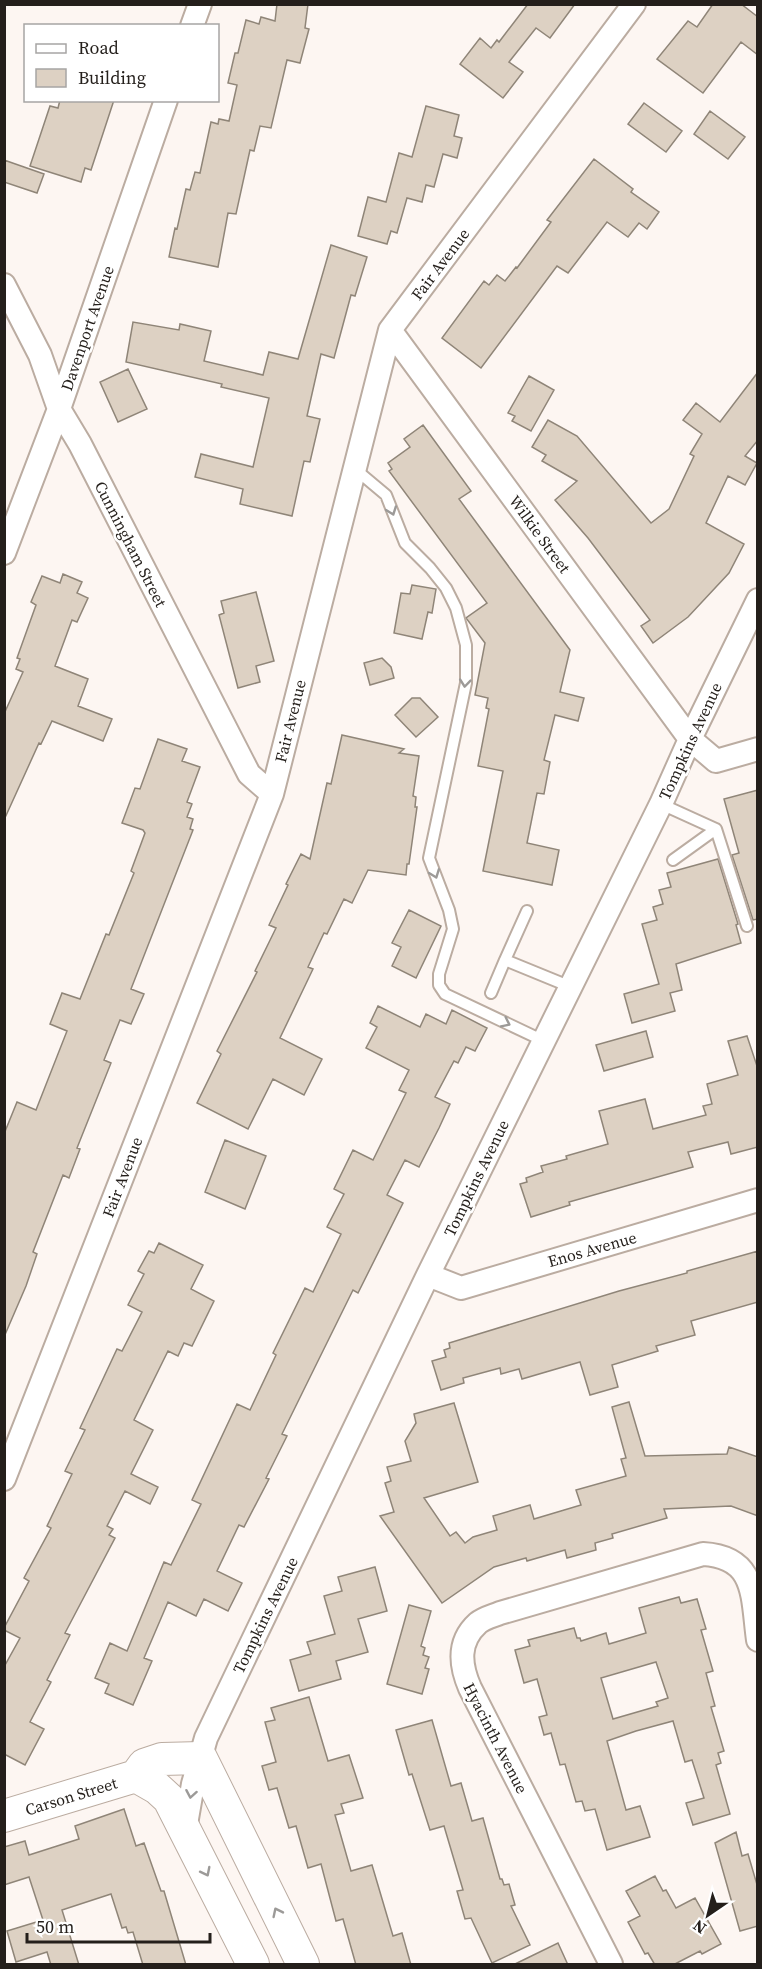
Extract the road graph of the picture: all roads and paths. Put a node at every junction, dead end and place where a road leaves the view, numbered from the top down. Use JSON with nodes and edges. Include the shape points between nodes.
{"nodes":[{"id":1,"x":200,"y":4,"type":"edge"},
{"id":2,"x":634,"y":4,"type":"edge"},
{"id":3,"x":193,"y":24,"type":"edge"},
{"id":4,"x":165,"y":102,"type":"edge"},
{"id":5,"x":4,"y":285,"type":"edge"},
{"id":6,"x":390,"y":330,"type":"junction"},
{"id":7,"x":59,"y":409,"type":"junction"},
{"id":8,"x":354,"y":468,"type":"junction"},
{"id":9,"x":4,"y":554,"type":"edge"},
{"id":10,"x":758,"y":600,"type":"edge"},
{"id":11,"x":690,"y":739,"type":"junction"},
{"id":12,"x":758,"y":749,"type":"edge"},
{"id":13,"x":272,"y":794,"type":"junction"},
{"id":14,"x":661,"y":804,"type":"junction"},
{"id":15,"x":716,"y":830,"type":"junction"},
{"id":16,"x":673,"y":860,"type":"dead end"},
{"id":17,"x":527,"y":911,"type":"dead end"},
{"id":18,"x":747,"y":926,"type":"dead end"},
{"id":19,"x":505,"y":960,"type":"junction"},
{"id":20,"x":571,"y":987,"type":"junction"},
{"id":21,"x":491,"y":993,"type":"dead end"},
{"id":22,"x":544,"y":1041,"type":"junction"},
{"id":23,"x":758,"y":1200,"type":"edge"},
{"id":24,"x":428,"y":1275,"type":"junction"},
{"id":25,"x":4,"y":1479,"type":"edge"},
{"id":26,"x":758,"y":1640,"type":"edge"},
{"id":27,"x":201,"y":1758,"type":"junction"},
{"id":28,"x":136,"y":1776,"type":"junction"},
{"id":29,"x":4,"y":1816,"type":"edge"},
{"id":30,"x":185,"y":1830,"type":"junction"},
{"id":31,"x":253,"y":1965,"type":"edge"},
{"id":32,"x":303,"y":1965,"type":"edge"},
{"id":33,"x":611,"y":1965,"type":"edge"}],
"edges":[{"from":1,"to":3,"type":"street"},
{"from":2,"to":6,"type":"street","name":"Fair Avenue"},
{"from":4,"to":7,"type":"street","name":"Davenport Avenue"},
{"from":5,"to":7,"type":"street","name":"Cunningham Street","via":[[40,355]]},
{"from":6,"to":8,"type":"street","name":"Fair Avenue"},
{"from":6,"to":11,"type":"street","name":"Wilkie Street"},
{"from":7,"to":9,"type":"street","name":"Davenport Avenue"},
{"from":7,"to":13,"type":"street","name":"Cunningham Street","via":[[249,774]]},
{"from":8,"to":13,"type":"street","name":"Fair Avenue"},
{"from":8,"to":22,"type":"lane","one_way":true,"via":[[386,495],[405,543],[446,588],[466,645],[466,683],[429,858],[453,929],[439,985],[445,994]]},
{"from":10,"to":11,"type":"street","name":"Tompkins Avenue"},
{"from":11,"to":12,"type":"street","name":"Wilkie Street","via":[[716,761]]},
{"from":11,"to":14,"type":"street","name":"Tompkins Avenue"},
{"from":13,"to":25,"type":"street","name":"Fair Avenue"},
{"from":14,"to":15,"type":"lane"},
{"from":14,"to":20,"type":"street","name":"Tompkins Avenue"},
{"from":15,"to":16,"type":"lane"},
{"from":15,"to":18,"type":"lane"},
{"from":17,"to":19,"type":"lane"},
{"from":19,"to":20,"type":"lane"},
{"from":19,"to":21,"type":"lane"},
{"from":20,"to":22,"type":"street","name":"Tompkins Avenue"},
{"from":22,"to":24,"type":"street","name":"Tompkins Avenue"},
{"from":23,"to":24,"type":"street","name":"Enos Avenue","via":[[461,1288]]},
{"from":24,"to":27,"type":"street","name":"Tompkins Avenue","via":[[206,1738]]},
{"from":26,"to":33,"type":"street","name":"Hyacinth Avenue","via":[[746,1575],[736,1563],[720,1555],[703,1554],[500,1613],[479,1622],[463,1642],[462,1670],[470,1688]]},
{"from":27,"to":28,"type":"street","via":[[162,1759],[144,1765]]},
{"from":27,"to":30,"type":"street","name":"Tompkins Avenue","one_way":true},
{"from":32,"to":27,"type":"street","one_way":true},
{"from":28,"to":29,"type":"street","name":"Carson Street"},
{"from":28,"to":30,"type":"street","via":[[169,1799]]},
{"from":30,"to":31,"type":"street","one_way":true}]}
